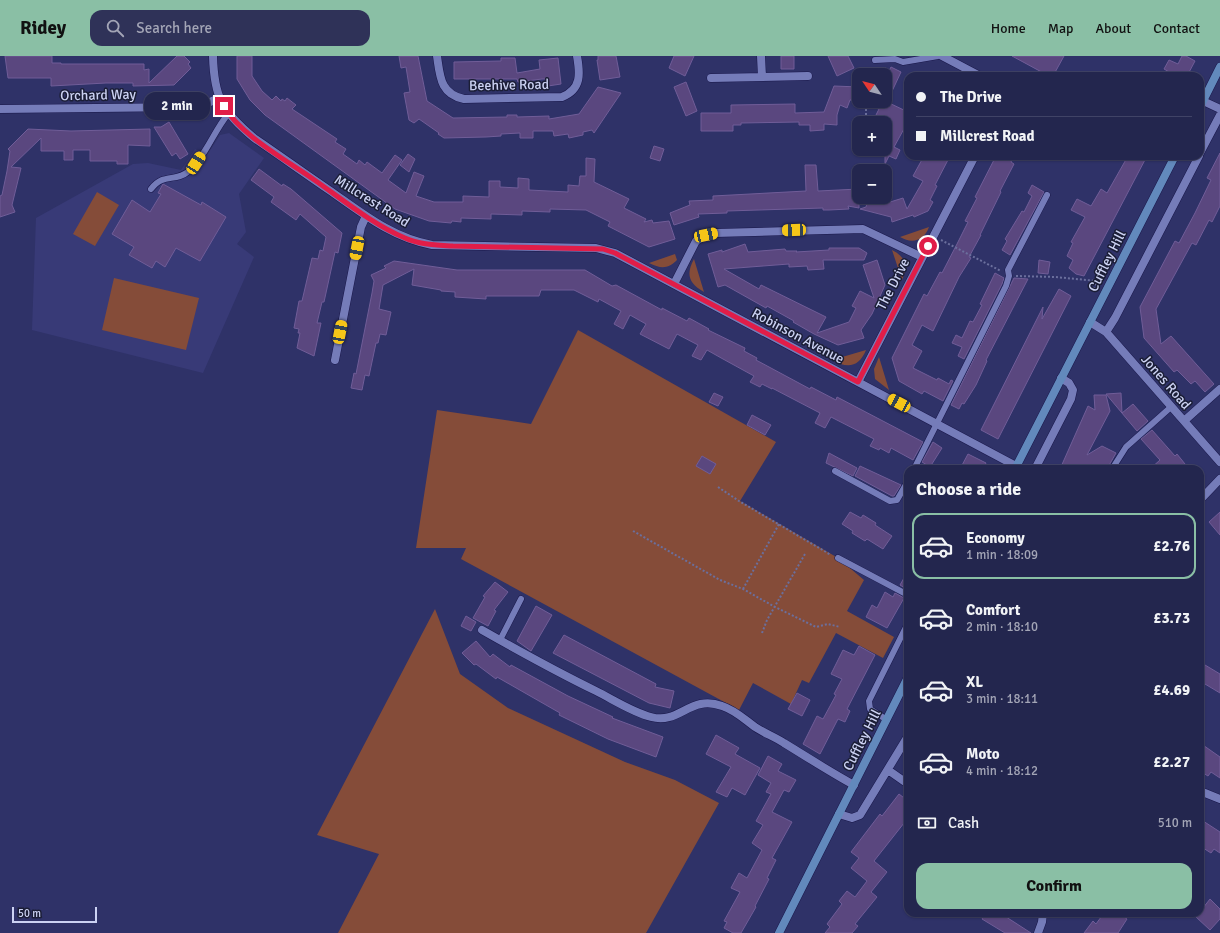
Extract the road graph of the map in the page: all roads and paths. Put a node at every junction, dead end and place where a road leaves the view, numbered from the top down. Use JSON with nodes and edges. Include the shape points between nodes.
{"nodes":[{"id":1,"x":213,"y":56,"type":"edge"},
{"id":2,"x":437,"y":56,"type":"edge"},
{"id":3,"x":577,"y":56,"type":"edge"},
{"id":4,"x":761,"y":56,"type":"edge"},
{"id":5,"x":938,"y":56,"type":"edge"},
{"id":6,"x":942,"y":56,"type":"edge"},
{"id":7,"x":875,"y":60,"type":"dead end"},
{"id":8,"x":1220,"y":68,"type":"edge"},
{"id":9,"x":972,"y":72,"type":"edge"},
{"id":10,"x":808,"y":76,"type":"dead end"},
{"id":11,"x":762,"y":77,"type":"junction"},
{"id":12,"x":711,"y":78,"type":"dead end"},
{"id":13,"x":219,"y":98,"type":"junction"},
{"id":14,"x":1204,"y":100,"type":"edge"},
{"id":15,"x":1204,"y":105,"type":"edge"},
{"id":16,"x":0,"y":109,"type":"edge"},
{"id":17,"x":1220,"y":109,"type":"edge"},
{"id":18,"x":228,"y":114,"type":"junction"},
{"id":19,"x":1220,"y":115,"type":"edge"},
{"id":20,"x":1204,"y":145,"type":"edge"},
{"id":21,"x":973,"y":160,"type":"edge"},
{"id":22,"x":1173,"y":160,"type":"edge"},
{"id":23,"x":1197,"y":160,"type":"edge"},
{"id":24,"x":151,"y":189,"type":"dead end"},
{"id":25,"x":1047,"y":195,"type":"dead end"},
{"id":26,"x":366,"y":216,"type":"junction"},
{"id":27,"x":922,"y":257,"type":"junction"},
{"id":28,"x":674,"y":284,"type":"junction"},
{"id":29,"x":1090,"y":322,"type":"junction"},
{"id":30,"x":1106,"y":332,"type":"junction"},
{"id":31,"x":335,"y":360,"type":"dead end"},
{"id":32,"x":1061,"y":378,"type":"junction"},
{"id":33,"x":858,"y":382,"type":"junction"},
{"id":34,"x":1220,"y":389,"type":"edge"},
{"id":35,"x":1171,"y":407,"type":"junction"},
{"id":36,"x":1184,"y":421,"type":"junction"},
{"id":37,"x":937,"y":424,"type":"junction"},
{"id":38,"x":1220,"y":462,"type":"edge"},
{"id":39,"x":916,"y":465,"type":"edge"},
{"id":40,"x":1010,"y":465,"type":"edge"},
{"id":41,"x":1017,"y":465,"type":"edge"},
{"id":42,"x":1037,"y":465,"type":"edge"},
{"id":43,"x":1115,"y":465,"type":"edge"},
{"id":44,"x":835,"y":471,"type":"dead end"},
{"id":45,"x":1220,"y":479,"type":"edge"},
{"id":46,"x":718,"y":487,"type":"dead end"},
{"id":47,"x":904,"y":488,"type":"edge"},
{"id":48,"x":1204,"y":496,"type":"edge"},
{"id":49,"x":779,"y":524,"type":"junction"},
{"id":50,"x":633,"y":531,"type":"dead end"},
{"id":51,"x":806,"y":554,"type":"dead end"},
{"id":52,"x":838,"y":558,"type":"joint"},
{"id":53,"x":743,"y":589,"type":"junction"},
{"id":54,"x":904,"y":593,"type":"edge"},
{"id":55,"x":521,"y":599,"type":"dead end"},
{"id":56,"x":775,"y":607,"type":"junction"},
{"id":57,"x":840,"y":627,"type":"dead end"},
{"id":58,"x":482,"y":630,"type":"dead end"},
{"id":59,"x":904,"y":631,"type":"edge"},
{"id":60,"x":762,"y":633,"type":"dead end"},
{"id":61,"x":500,"y":640,"type":"junction"},
{"id":62,"x":904,"y":685,"type":"edge"},
{"id":63,"x":887,"y":720,"type":"junction"},
{"id":64,"x":904,"y":743,"type":"edge"},
{"id":65,"x":888,"y":770,"type":"junction"},
{"id":66,"x":904,"y":781,"type":"edge"},
{"id":67,"x":854,"y":785,"type":"junction"},
{"id":68,"x":1204,"y":793,"type":"edge"},
{"id":69,"x":1220,"y":799,"type":"edge"},
{"id":70,"x":840,"y":814,"type":"junction"},
{"id":71,"x":1043,"y":917,"type":"edge"},
{"id":72,"x":779,"y":933,"type":"edge"},
{"id":73,"x":1038,"y":933,"type":"edge"}],
"edges":[{"from":1,"to":13,"type":"street","name":"Millcrest Road","via":[[214,79]]},
{"from":2,"to":3,"type":"street","name":"Beehive Road","via":[[444,87],[452,95],[464,98],[562,97],[572,91],[578,82]]},
{"from":4,"to":11,"type":"street"},
{"from":5,"to":7,"type":"lane","via":[[908,61]]},
{"from":6,"to":9,"type":"street"},
{"from":8,"to":14,"type":"main road"},
{"from":10,"to":11,"type":"street"},
{"from":11,"to":12,"type":"street"},
{"from":13,"to":16,"type":"street","name":"Orchard Way","via":[[202,106],[191,107]]},
{"from":13,"to":18,"type":"street","name":"Millcrest Road"},
{"from":15,"to":17,"type":"street"},
{"from":18,"to":24,"type":"lane","via":[[188,171],[174,178],[160,179]]},
{"from":18,"to":26,"type":"street","name":"Millcrest Road","via":[[254,138]]},
{"from":19,"to":20,"type":"street"},
{"from":21,"to":27,"type":"street","name":"The Drive"},
{"from":22,"to":29,"type":"main road","name":"Cuffley Hill"},
{"from":23,"to":30,"type":"street"},
{"from":25,"to":37,"type":"lane","via":[[1008,270],[1010,276],[1003,293]]},
{"from":26,"to":28,"type":"street","name":"Millcrest Road","via":[[405,238],[432,245],[603,249]]},
{"from":26,"to":31,"type":"street","via":[[361,227]]},
{"from":27,"to":28,"type":"street","via":[[863,228],[715,233],[696,241]]},
{"from":27,"to":33,"type":"street","name":"The Drive"},
{"from":28,"to":33,"type":"street","name":"Robinson Avenue"},
{"from":29,"to":30,"type":"street","name":"Jones Road"},
{"from":29,"to":32,"type":"main road","name":"Cuffley Hill"},
{"from":30,"to":35,"type":"street","name":"Jones Road"},
{"from":32,"to":41,"type":"main road","name":"Cuffley Hill"},
{"from":32,"to":42,"type":"street","via":[[1070,384],[1073,390],[1071,399]]},
{"from":33,"to":37,"type":"street","name":"Robinson Avenue"},
{"from":34,"to":36,"type":"street"},
{"from":35,"to":36,"type":"street","name":"Jones Road"},
{"from":35,"to":43,"type":"lane","via":[[1126,447]]},
{"from":36,"to":38,"type":"street","name":"Jones Road"},
{"from":37,"to":39,"type":"lane"},
{"from":37,"to":40,"type":"street","name":"Robinson Avenue"},
{"from":44,"to":47,"type":"lane","via":[[890,501],[897,500]]},
{"from":45,"to":48,"type":"street"},
{"from":46,"to":49,"type":"path"},
{"from":49,"to":52,"type":"path"},
{"from":49,"to":53,"type":"path"},
{"from":50,"to":53,"type":"path","via":[[720,580]]},
{"from":51,"to":56,"type":"path"},
{"from":52,"to":54,"type":"lane"},
{"from":53,"to":56,"type":"path"},
{"from":55,"to":61,"type":"lane"},
{"from":56,"to":57,"type":"path","via":[[816,627],[828,624]]},
{"from":56,"to":60,"type":"path","via":[[766,620]]},
{"from":58,"to":61,"type":"street"},
{"from":59,"to":63,"type":"lane","via":[[869,701],[870,709]]},
{"from":61,"to":67,"type":"street","via":[[650,717],[670,718],[700,703],[723,706]]},
{"from":62,"to":63,"type":"main road","name":"Cuffley Hill"},
{"from":63,"to":67,"type":"main road","name":"Cuffley Hill"},
{"from":64,"to":65,"type":"street"},
{"from":65,"to":66,"type":"street"},
{"from":65,"to":70,"type":"street","via":[[860,815],[852,818]]},
{"from":67,"to":70,"type":"main road","name":"Cuffley Hill"},
{"from":68,"to":69,"type":"street"},
{"from":70,"to":72,"type":"main road","name":"Cuffley Hill"},
{"from":71,"to":73,"type":"street"}]}
